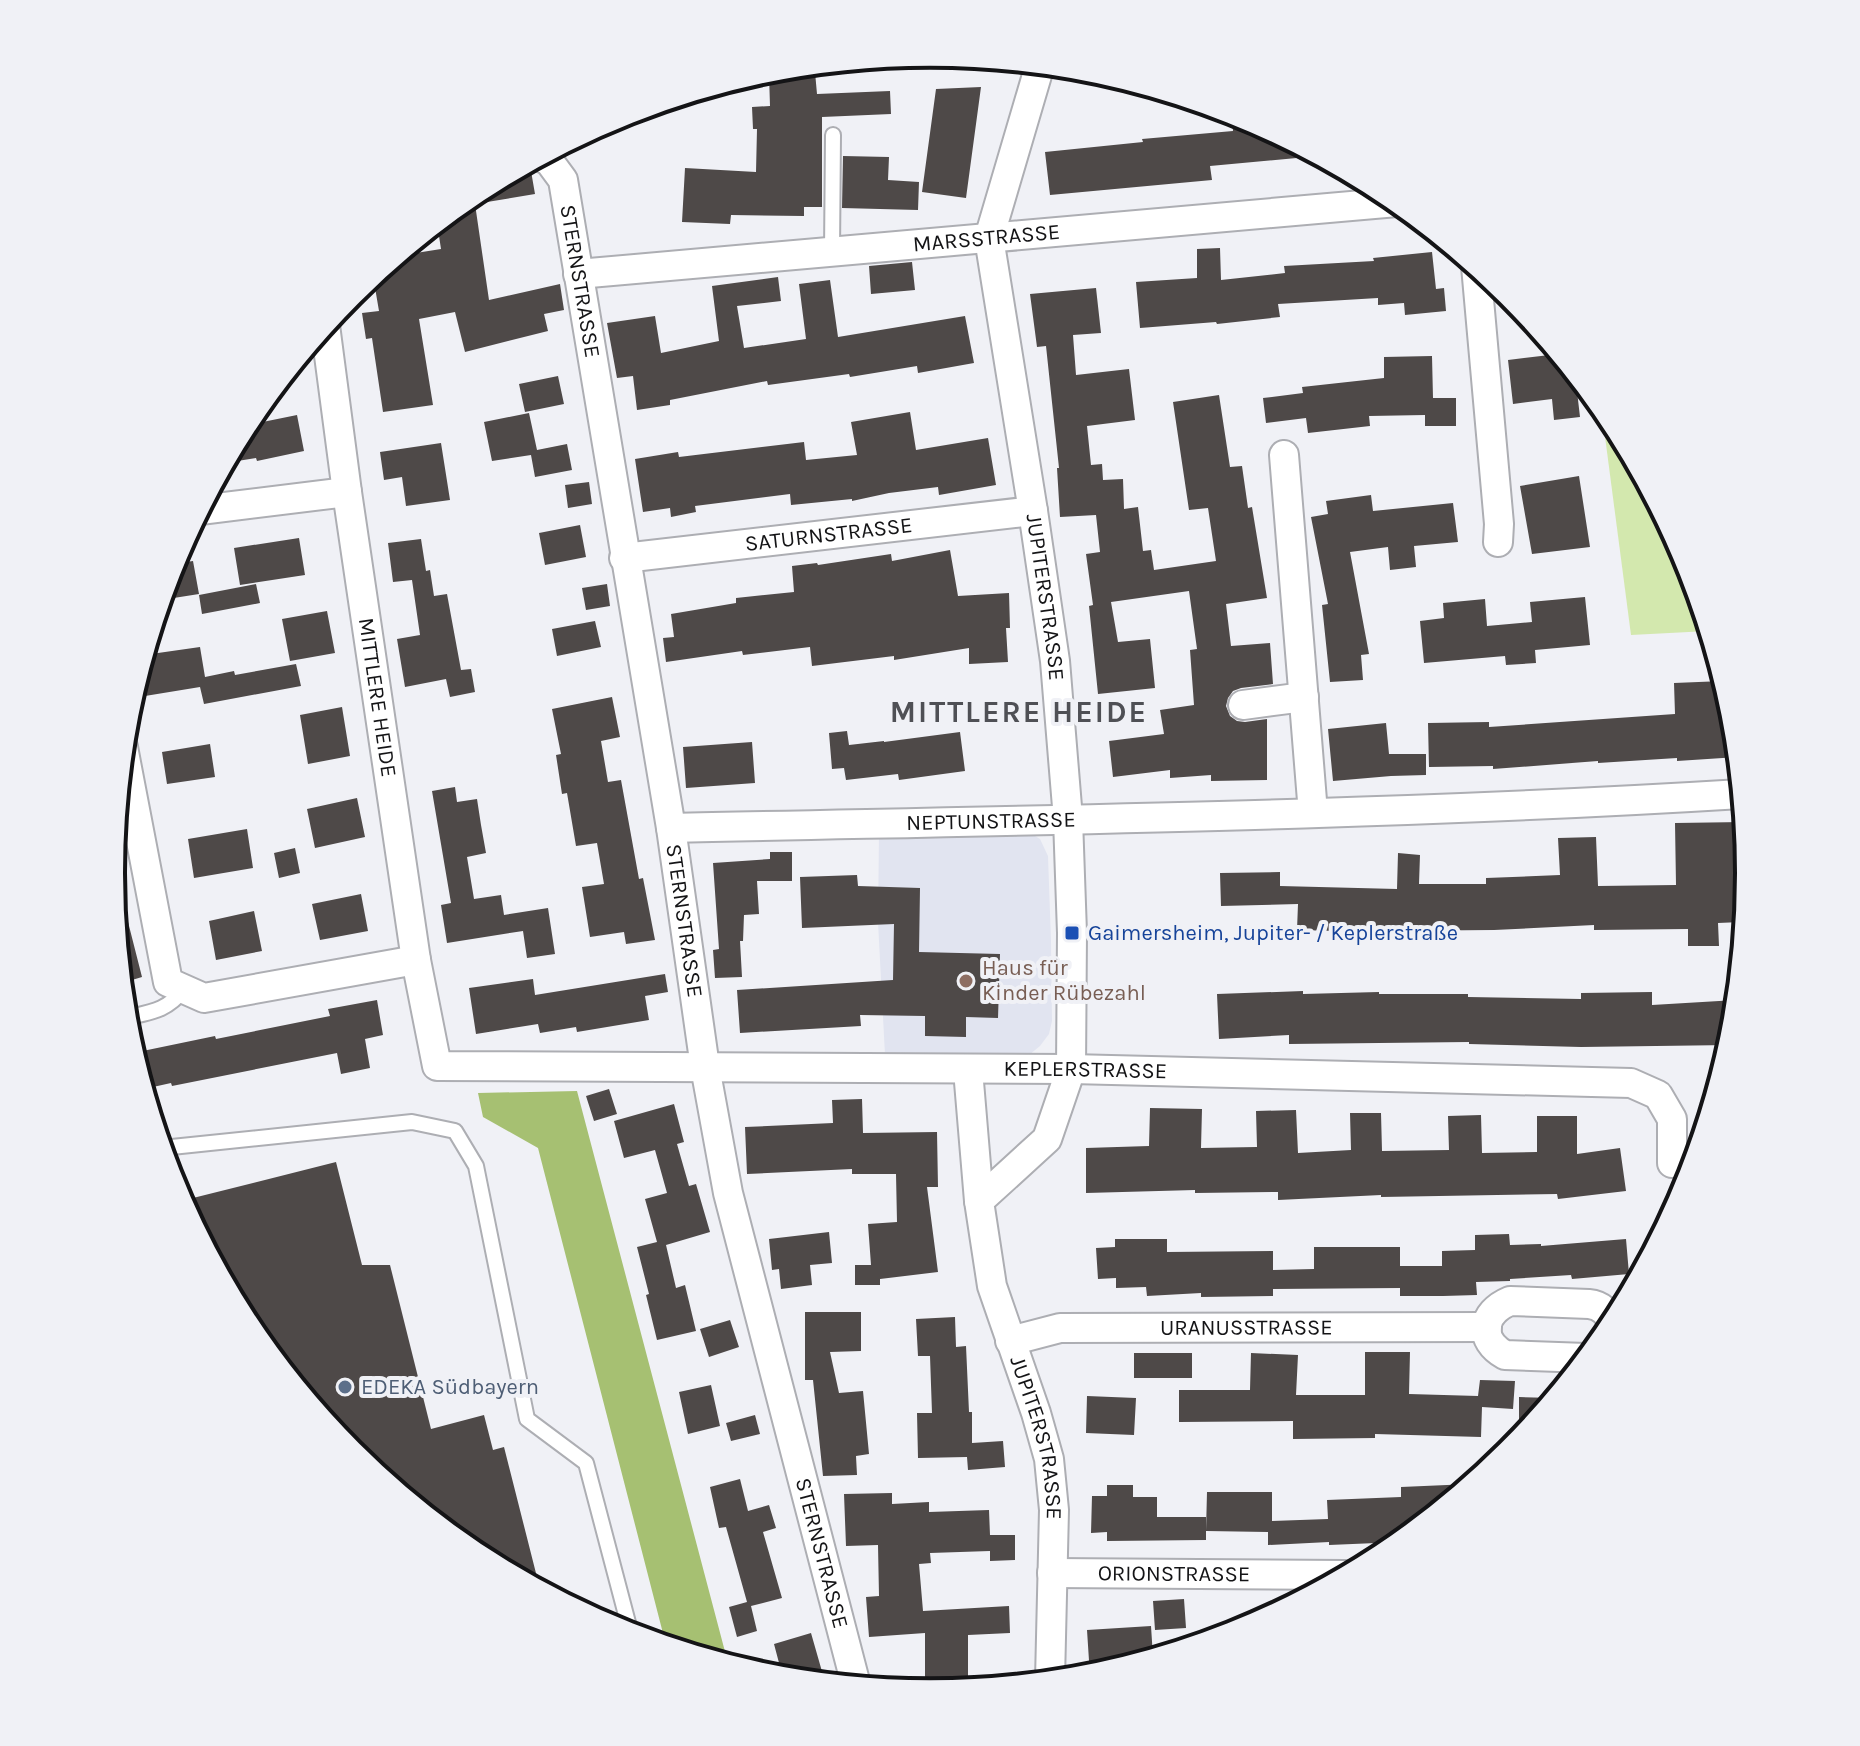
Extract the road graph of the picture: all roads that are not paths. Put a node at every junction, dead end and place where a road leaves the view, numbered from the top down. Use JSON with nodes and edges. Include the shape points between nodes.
{"nodes":[{"id":1,"x":1037,"y":75,"type":"edge"},
{"id":2,"x":833,"y":135,"type":"dead end"},
{"id":3,"x":551,"y":164,"type":"edge"},
{"id":4,"x":1377,"y":204,"type":"edge"},
{"id":5,"x":989,"y":238,"type":"junction"},
{"id":6,"x":832,"y":252,"type":"junction"},
{"id":7,"x":578,"y":274,"type":"junction"},
{"id":8,"x":1478,"y":284,"type":"edge"},
{"id":9,"x":327,"y":340,"type":"edge"},
{"id":10,"x":1284,"y":455,"type":"dead end"},
{"id":11,"x":347,"y":492,"type":"junction"},
{"id":12,"x":213,"y":508,"type":"edge"},
{"id":13,"x":1033,"y":511,"type":"junction"},
{"id":14,"x":1498,"y":542,"type":"dead end"},
{"id":15,"x":624,"y":558,"type":"junction"},
{"id":16,"x":1304,"y":697,"type":"junction"},
{"id":17,"x":1243,"y":705,"type":"dead end"},
{"id":18,"x":130,"y":785,"type":"edge"},
{"id":19,"x":1731,"y":795,"type":"edge"},
{"id":20,"x":1313,"y":813,"type":"junction"},
{"id":21,"x":1068,"y":819,"type":"junction"},
{"id":22,"x":671,"y":828,"type":"junction"},
{"id":23,"x":416,"y":960,"type":"junction"},
{"id":24,"x":184,"y":989,"type":"junction"},
{"id":25,"x":138,"y":1015,"type":"edge"},
{"id":26,"x":437,"y":1066,"type":"joint"},
{"id":27,"x":705,"y":1067,"type":"junction"},
{"id":28,"x":1071,"y":1069,"type":"junction"},
{"id":29,"x":968,"y":1070,"type":"junction"},
{"id":30,"x":173,"y":1147,"type":"edge"},
{"id":31,"x":1672,"y":1163,"type":"dead end"},
{"id":32,"x":979,"y":1201,"type":"junction"},
{"id":33,"x":1605,"y":1310,"type":"edge"},
{"id":34,"x":1487,"y":1327,"type":"junction"},
{"id":35,"x":1010,"y":1341,"type":"junction"},
{"id":36,"x":1573,"y":1358,"type":"edge"},
{"id":37,"x":1052,"y":1573,"type":"junction"},
{"id":38,"x":1323,"y":1575,"type":"edge"},
{"id":39,"x":627,"y":1619,"type":"edge"},
{"id":40,"x":1050,"y":1669,"type":"edge"},
{"id":41,"x":853,"y":1674,"type":"edge"}],
"edges":[{"from":1,"to":5,"type":"street","name":"JUPITERSTRASSE"},
{"from":2,"to":6,"type":"lane"},
{"from":3,"to":7,"type":"street","name":"STERNSTRASSE","via":[[563,180]]},
{"from":4,"to":5,"type":"street","name":"MARSSTRASSE"},
{"from":5,"to":6,"type":"street","name":"MARSSTRASSE"},
{"from":5,"to":13,"type":"street","name":"JUPITERSTRASSE"},
{"from":6,"to":7,"type":"street","name":"MARSSTRASSE"},
{"from":7,"to":15,"type":"street","name":"STERNSTRASSE"},
{"from":8,"to":14,"type":"street"},
{"from":9,"to":11,"type":"street","name":"MITTLERE HEIDE"},
{"from":10,"to":16,"type":"street"},
{"from":11,"to":12,"type":"street"},
{"from":11,"to":23,"type":"street","name":"MITTLERE HEIDE"},
{"from":13,"to":15,"type":"street","name":"SATURNSTRASSE"},
{"from":13,"to":21,"type":"street","name":"JUPITERSTRASSE","via":[[1055,661]]},
{"from":15,"to":22,"type":"street","name":"STERNSTRASSE"},
{"from":16,"to":17,"type":"street"},
{"from":16,"to":20,"type":"street"},
{"from":18,"to":24,"type":"street","via":[[168,982]]},
{"from":19,"to":20,"type":"street","name":"NEPTUNSTRASSE"},
{"from":20,"to":21,"type":"street","name":"NEPTUNSTRASSE"},
{"from":21,"to":22,"type":"street","name":"NEPTUNSTRASSE"},
{"from":21,"to":28,"type":"street","name":"JUPITERSTRASSE"},
{"from":22,"to":27,"type":"street","name":"STERNSTRASSE"},
{"from":23,"to":24,"type":"street","via":[[204,998]]},
{"from":23,"to":26,"type":"street","name":"MITTLERE HEIDE"},
{"from":24,"to":25,"type":"lane","via":[[160,1010]]},
{"from":26,"to":27,"type":"street","name":"KEPLERSTRASSE"},
{"from":27,"to":29,"type":"street","name":"KEPLERSTRASSE"},
{"from":27,"to":41,"type":"street","name":"STERNSTRASSE","via":[[728,1193]]},
{"from":28,"to":29,"type":"street","name":"KEPLERSTRASSE"},
{"from":28,"to":31,"type":"street","name":"KEPLERSTRASSE","via":[[1631,1083],[1658,1095],[1672,1119]]},
{"from":28,"to":32,"type":"street","name":"JUPITERSTRASSE","via":[[1047,1139]]},
{"from":29,"to":32,"type":"street","name":"JUPITERSTRASSE"},
{"from":30,"to":39,"type":"lane","via":[[412,1122],[455,1131],[476,1166],[527,1419],[586,1463]]},
{"from":32,"to":35,"type":"street","name":"JUPITERSTRASSE","via":[[992,1286]]},
{"from":33,"to":34,"type":"street","via":[[1595,1304],[1510,1301],[1490,1315]]},
{"from":34,"to":35,"type":"street","name":"URANUSSTRASSE","via":[[1060,1328]]},
{"from":34,"to":36,"type":"street","via":[[1494,1349],[1505,1355]]},
{"from":35,"to":37,"type":"street","name":"JUPITERSTRASSE","via":[[1049,1459]]},
{"from":37,"to":38,"type":"street","name":"ORIONSTRASSE"},
{"from":37,"to":40,"type":"street","name":"JUPITERSTRASSE"}]}
